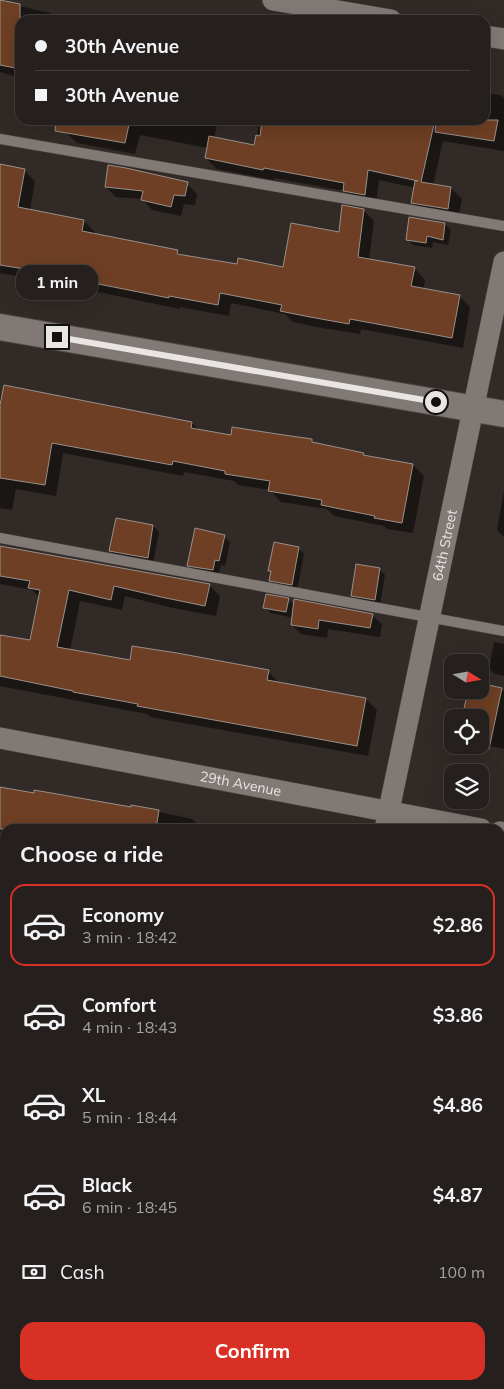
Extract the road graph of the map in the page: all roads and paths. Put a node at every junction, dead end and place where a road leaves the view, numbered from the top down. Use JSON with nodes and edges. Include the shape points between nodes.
{"nodes":[{"id":1,"x":273,"y":0,"type":"edge"},
{"id":2,"x":362,"y":15,"type":"edge"},
{"id":3,"x":490,"y":37,"type":"edge"},
{"id":4,"x":504,"y":39,"type":"edge"},
{"id":5,"x":0,"y":139,"type":"edge"},
{"id":6,"x":504,"y":226,"type":"edge"},
{"id":7,"x":504,"y":262,"type":"edge"},
{"id":8,"x":0,"y":327,"type":"edge"},
{"id":9,"x":474,"y":409,"type":"junction"},
{"id":10,"x":504,"y":414,"type":"edge"},
{"id":11,"x":0,"y":538,"type":"edge"},
{"id":12,"x":429,"y":618,"type":"junction"},
{"id":13,"x":504,"y":631,"type":"edge"},
{"id":14,"x":0,"y":738,"type":"edge"},
{"id":15,"x":387,"y":820,"type":"edge"},
{"id":16,"x":429,"y":824,"type":"edge"}],
"edges":[{"from":1,"to":2,"type":"street"},
{"from":3,"to":4,"type":"street"},
{"from":5,"to":6,"type":"lane"},
{"from":7,"to":9,"type":"street","name":"64th Street"},
{"from":8,"to":9,"type":"street"},
{"from":9,"to":10,"type":"street"},
{"from":9,"to":12,"type":"street","name":"64th Street"},
{"from":11,"to":12,"type":"lane"},
{"from":12,"to":13,"type":"lane"},
{"from":12,"to":15,"type":"street","name":"64th Street"},
{"from":14,"to":15,"type":"street","name":"29th Avenue"},
{"from":15,"to":16,"type":"street","name":"29th Avenue"}]}
